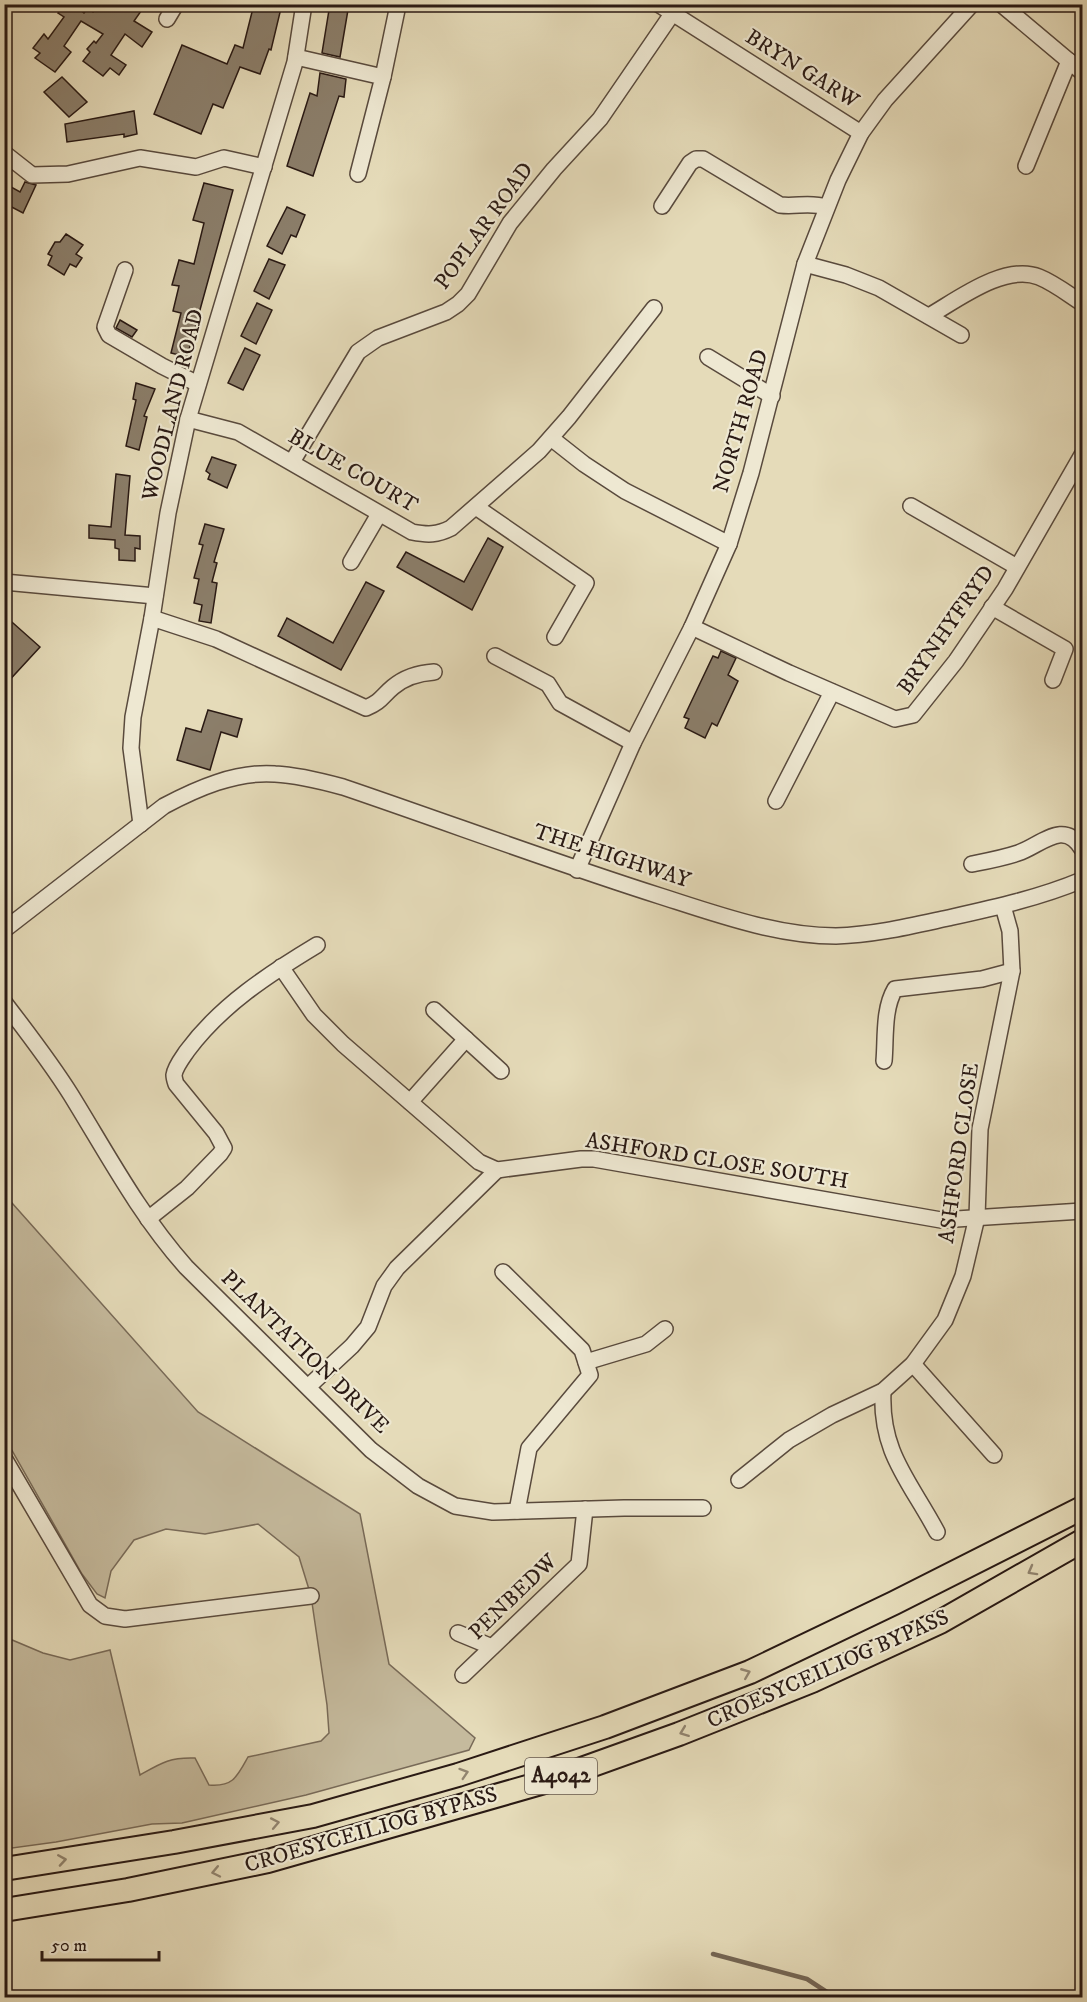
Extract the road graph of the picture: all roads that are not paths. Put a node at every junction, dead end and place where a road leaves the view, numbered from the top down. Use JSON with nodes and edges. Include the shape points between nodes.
{"nodes":[{"id":1,"x":176,"y":4,"type":"edge"},
{"id":2,"x":304,"y":4,"type":"edge"},
{"id":3,"x":658,"y":4,"type":"edge"},
{"id":4,"x":972,"y":4,"type":"edge"},
{"id":5,"x":1001,"y":4,"type":"edge"},
{"id":6,"x":398,"y":5,"type":"edge"},
{"id":7,"x":672,"y":14,"type":"junction"},
{"id":8,"x":167,"y":19,"type":"dead end"},
{"id":9,"x":296,"y":57,"type":"junction"},
{"id":10,"x":1069,"y":61,"type":"junction"},
{"id":11,"x":1083,"y":72,"type":"edge"},
{"id":12,"x":383,"y":77,"type":"junction"},
{"id":13,"x":861,"y":133,"type":"junction"},
{"id":14,"x":4,"y":153,"type":"edge"},
{"id":15,"x":1026,"y":166,"type":"dead end"},
{"id":16,"x":264,"y":167,"type":"junction"},
{"id":17,"x":358,"y":174,"type":"dead end"},
{"id":18,"x":662,"y":206,"type":"dead end"},
{"id":19,"x":826,"y":207,"type":"junction"},
{"id":20,"x":805,"y":264,"type":"junction"},
{"id":21,"x":125,"y":270,"type":"dead end"},
{"id":22,"x":1083,"y":303,"type":"edge"},
{"id":23,"x":654,"y":308,"type":"dead end"},
{"id":24,"x":929,"y":316,"type":"junction"},
{"id":25,"x":961,"y":335,"type":"dead end"},
{"id":26,"x":708,"y":357,"type":"dead end"},
{"id":27,"x":198,"y":384,"type":"junction"},
{"id":28,"x":772,"y":396,"type":"junction"},
{"id":29,"x":188,"y":419,"type":"junction"},
{"id":30,"x":551,"y":438,"type":"junction"},
{"id":31,"x":1083,"y":455,"type":"edge"},
{"id":32,"x":292,"y":462,"type":"junction"},
{"id":33,"x":911,"y":506,"type":"dead end"},
{"id":34,"x":476,"y":507,"type":"junction"},
{"id":35,"x":379,"y":514,"type":"junction"},
{"id":36,"x":729,"y":544,"type":"junction"},
{"id":37,"x":351,"y":562,"type":"dead end"},
{"id":38,"x":1017,"y":567,"type":"junction"},
{"id":39,"x":4,"y":582,"type":"edge"},
{"id":40,"x":155,"y":596,"type":"junction"},
{"id":41,"x":992,"y":607,"type":"junction"},
{"id":42,"x":152,"y":618,"type":"junction"},
{"id":43,"x":692,"y":627,"type":"junction"},
{"id":44,"x":555,"y":637,"type":"dead end"},
{"id":45,"x":495,"y":656,"type":"dead end"},
{"id":46,"x":434,"y":672,"type":"dead end"},
{"id":47,"x":1053,"y":680,"type":"dead end"},
{"id":48,"x":832,"y":692,"type":"junction"},
{"id":49,"x":633,"y":743,"type":"junction"},
{"id":50,"x":776,"y":801,"type":"dead end"},
{"id":51,"x":141,"y":824,"type":"junction"},
{"id":52,"x":1083,"y":849,"type":"edge"},
{"id":53,"x":972,"y":864,"type":"dead end"},
{"id":54,"x":577,"y":870,"type":"junction"},
{"id":55,"x":1083,"y":880,"type":"edge"},
{"id":56,"x":1003,"y":906,"type":"junction"},
{"id":57,"x":4,"y":930,"type":"edge"},
{"id":58,"x":317,"y":945,"type":"dead end"},
{"id":59,"x":281,"y":967,"type":"junction"},
{"id":60,"x":1012,"y":971,"type":"junction"},
{"id":61,"x":4,"y":1002,"type":"edge"},
{"id":62,"x":434,"y":1010,"type":"dead end"},
{"id":63,"x":466,"y":1039,"type":"junction"},
{"id":64,"x":884,"y":1062,"type":"dead end"},
{"id":65,"x":501,"y":1071,"type":"dead end"},
{"id":66,"x":410,"y":1102,"type":"junction"},
{"id":67,"x":497,"y":1170,"type":"junction"},
{"id":68,"x":1083,"y":1211,"type":"edge"},
{"id":69,"x":977,"y":1217,"type":"junction"},
{"id":70,"x":148,"y":1219,"type":"junction"},
{"id":71,"x":503,"y":1272,"type":"dead end"},
{"id":72,"x":664,"y":1329,"type":"dead end"},
{"id":73,"x":586,"y":1362,"type":"junction"},
{"id":74,"x":913,"y":1364,"type":"junction"},
{"id":75,"x":309,"y":1386,"type":"junction"},
{"id":76,"x":883,"y":1391,"type":"junction"},
{"id":77,"x":994,"y":1455,"type":"dead end"},
{"id":78,"x":4,"y":1458,"type":"edge"},
{"id":79,"x":739,"y":1480,"type":"dead end"},
{"id":80,"x":704,"y":1508,"type":"dead end"},
{"id":81,"x":1083,"y":1508,"type":"edge"},
{"id":82,"x":585,"y":1509,"type":"junction"},
{"id":83,"x":517,"y":1511,"type":"junction"},
{"id":84,"x":937,"y":1532,"type":"dead end"},
{"id":85,"x":1083,"y":1541,"type":"edge"},
{"id":86,"x":311,"y":1596,"type":"dead end"},
{"id":87,"x":458,"y":1633,"type":"dead end"},
{"id":88,"x":492,"y":1647,"type":"junction"},
{"id":89,"x":463,"y":1675,"type":"dead end"},
{"id":90,"x":4,"y":1869,"type":"edge"},
{"id":91,"x":4,"y":1910,"type":"edge"}],
"edges":[{"from":1,"to":8,"type":"street"},
{"from":2,"to":9,"type":"street","name":"WOODLAND ROAD"},
{"from":3,"to":7,"type":"street","name":"BRYN GARW"},
{"from":4,"to":13,"type":"street","name":"NORTH ROAD","via":[[885,100]]},
{"from":5,"to":10,"type":"street"},
{"from":6,"to":12,"type":"street"},
{"from":7,"to":13,"type":"street","name":"BRYN GARW"},
{"from":7,"to":32,"type":"street","name":"POPLAR ROAD","via":[[600,119],[510,223],[468,294],[446,312],[378,338],[358,352]]},
{"from":9,"to":12,"type":"street"},
{"from":9,"to":16,"type":"street","name":"WOODLAND ROAD"},
{"from":10,"to":11,"type":"street"},
{"from":10,"to":15,"type":"street"},
{"from":12,"to":17,"type":"street"},
{"from":13,"to":19,"type":"street","name":"NORTH ROAD"},
{"from":14,"to":16,"type":"street","via":[[32,175],[68,174],[140,158],[196,167],[224,158]]},
{"from":16,"to":27,"type":"street","name":"WOODLAND ROAD"},
{"from":18,"to":19,"type":"street","via":[[690,163],[703,159],[780,205],[804,203]]},
{"from":19,"to":20,"type":"street","name":"NORTH ROAD"},
{"from":20,"to":24,"type":"street","via":[[864,281]]},
{"from":20,"to":28,"type":"street","name":"NORTH ROAD"},
{"from":21,"to":27,"type":"street","via":[[105,327],[109,335]]},
{"from":22,"to":24,"type":"street","via":[[1038,276],[1018,274],[986,283]]},
{"from":23,"to":30,"type":"street","name":"BLUE COURT"},
{"from":24,"to":25,"type":"street"},
{"from":26,"to":28,"type":"street"},
{"from":27,"to":29,"type":"street","name":"WOODLAND ROAD"},
{"from":28,"to":36,"type":"street","name":"NORTH ROAD"},
{"from":29,"to":32,"type":"street","name":"BLUE COURT","via":[[238,432]]},
{"from":29,"to":40,"type":"street","name":"WOODLAND ROAD"},
{"from":30,"to":34,"type":"street","name":"BLUE COURT"},
{"from":30,"to":36,"type":"street","via":[[625,490]]},
{"from":31,"to":38,"type":"street","name":"BRYNHYFRYD"},
{"from":32,"to":35,"type":"street","name":"BLUE COURT"},
{"from":33,"to":38,"type":"street"},
{"from":34,"to":35,"type":"street","name":"BLUE COURT","via":[[451,528],[426,535]]},
{"from":34,"to":44,"type":"street","via":[[586,583]]},
{"from":35,"to":37,"type":"street"},
{"from":36,"to":43,"type":"street","name":"NORTH ROAD"},
{"from":38,"to":41,"type":"street","name":"BRYNHYFRYD"},
{"from":39,"to":40,"type":"street"},
{"from":40,"to":42,"type":"street","name":"WOODLAND ROAD"},
{"from":41,"to":47,"type":"street","via":[[1065,649]]},
{"from":41,"to":48,"type":"street","name":"BRYNHYFRYD","via":[[914,715],[895,719]]},
{"from":42,"to":46,"type":"street","via":[[216,639],[366,708],[407,678]]},
{"from":42,"to":51,"type":"street","name":"WOODLAND ROAD","via":[[131,748]]},
{"from":43,"to":48,"type":"street","name":"BRYNHYFRYD"},
{"from":43,"to":49,"type":"street","name":"NORTH ROAD"},
{"from":45,"to":49,"type":"street","via":[[548,684],[560,703]]},
{"from":48,"to":50,"type":"street"},
{"from":49,"to":54,"type":"street","name":"NORTH ROAD"},
{"from":51,"to":54,"type":"street","name":"THE HIGHWAY","via":[[189,793],[245,776],[272,773],[343,787]]},
{"from":51,"to":57,"type":"street","name":"THE HIGHWAY"},
{"from":52,"to":53,"type":"street","via":[[1077,840],[1055,836],[1019,853]]},
{"from":54,"to":56,"type":"street","name":"THE HIGHWAY","via":[[740,920],[790,932],[835,936],[873,933]]},
{"from":55,"to":56,"type":"street","name":"THE HIGHWAY"},
{"from":56,"to":60,"type":"street","name":"ASHFORD CLOSE","via":[[1010,931]]},
{"from":58,"to":59,"type":"street"},
{"from":59,"to":66,"type":"street","via":[[314,1015]]},
{"from":59,"to":70,"type":"street","via":[[246,992],[200,1034],[178,1066],[176,1084],[224,1148],[186,1188]]},
{"from":60,"to":64,"type":"street","via":[[982,979],[895,989],[888,1007]]},
{"from":60,"to":69,"type":"street","name":"ASHFORD CLOSE","via":[[980,1129]]},
{"from":61,"to":70,"type":"street","name":"PLANTATION DRIVE","via":[[69,1092]]},
{"from":62,"to":63,"type":"street"},
{"from":63,"to":65,"type":"street"},
{"from":63,"to":66,"type":"street"},
{"from":66,"to":67,"type":"street","via":[[479,1162]]},
{"from":67,"to":69,"type":"street","name":"ASHFORD CLOSE SOUTH","via":[[594,1159],[940,1220]]},
{"from":67,"to":75,"type":"street","via":[[398,1268],[384,1286],[368,1327]]},
{"from":68,"to":69,"type":"street","name":"ASHFORD CLOSE SOUTH"},
{"from":69,"to":74,"type":"street","name":"ASHFORD CLOSE","via":[[963,1276],[945,1320]]},
{"from":70,"to":75,"type":"street","name":"PLANTATION DRIVE","via":[[186,1267]]},
{"from":71,"to":73,"type":"street","via":[[582,1350]]},
{"from":72,"to":73,"type":"street","via":[[646,1344]]},
{"from":73,"to":83,"type":"street","via":[[591,1375],[529,1448]]},
{"from":74,"to":76,"type":"street","name":"ASHFORD CLOSE"},
{"from":74,"to":77,"type":"street"},
{"from":75,"to":83,"type":"street","name":"PLANTATION DRIVE","via":[[371,1450],[417,1486],[455,1506]]},
{"from":76,"to":79,"type":"street","name":"ASHFORD CLOSE","via":[[789,1440]]},
{"from":76,"to":84,"type":"street","via":[[883,1412],[892,1453]]},
{"from":78,"to":86,"type":"street","via":[[90,1605],[105,1616],[125,1619]]},
{"from":80,"to":82,"type":"street","name":"PLANTATION DRIVE"},
{"from":90,"to":81,"type":"highway","name":"CROESYCEILIOG BYPASS","number":"A4042","one_way":true,"via":[[313,1816],[458,1775],[605,1727],[750,1672]]},
{"from":82,"to":83,"type":"street","name":"PLANTATION DRIVE"},
{"from":82,"to":88,"type":"street","name":"PENBEDW","via":[[579,1564]]},
{"from":85,"to":91,"type":"highway","name":"CROESYCEILIOG BYPASS","number":"A4042","one_way":true,"via":[[940,1622],[812,1681],[548,1780],[268,1861]]},
{"from":87,"to":88,"type":"street"},
{"from":88,"to":89,"type":"street","name":"PENBEDW"}]}
